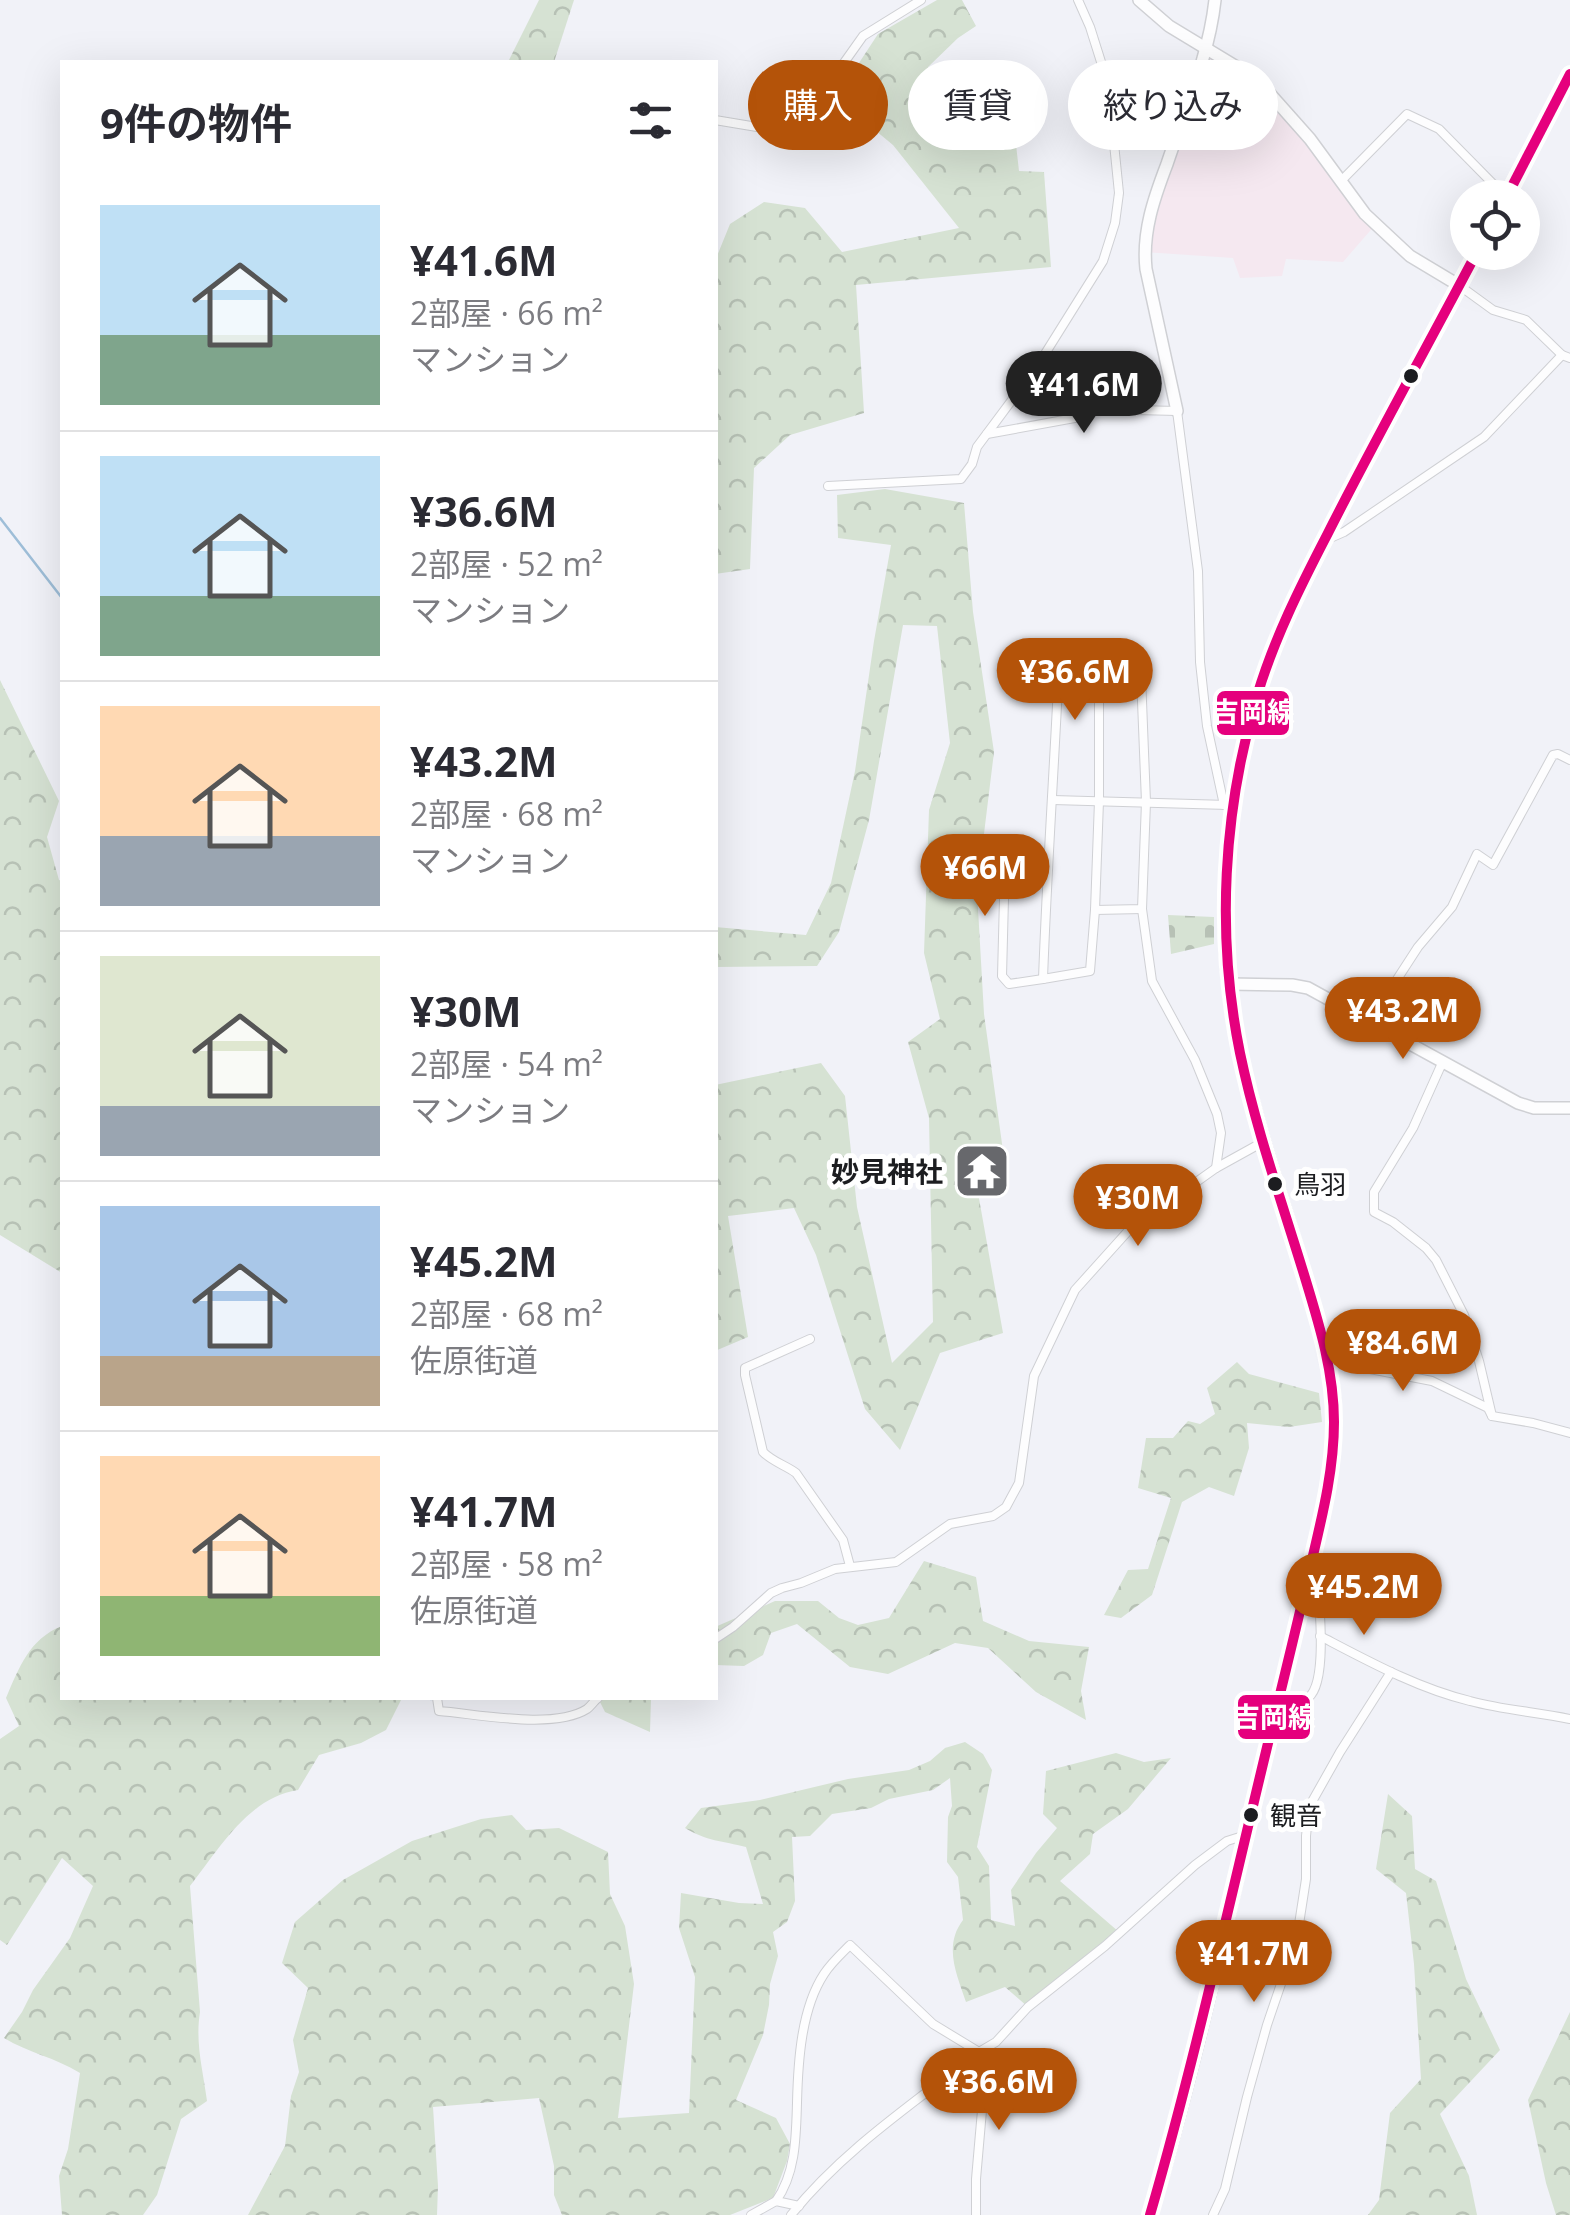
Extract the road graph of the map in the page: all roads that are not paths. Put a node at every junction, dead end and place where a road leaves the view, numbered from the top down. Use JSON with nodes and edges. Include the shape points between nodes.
{"nodes":[{"id":1,"x":921,"y":0,"type":"edge"},
{"id":2,"x":1078,"y":0,"type":"edge"},
{"id":3,"x":1140,"y":0,"type":"edge"},
{"id":4,"x":1215,"y":0,"type":"edge"},
{"id":5,"x":1206,"y":47,"type":"junction"},
{"id":6,"x":1570,"y":74,"type":"edge"},
{"id":7,"x":718,"y":120,"type":"edge"},
{"id":8,"x":1489,"y":180,"type":"edge"},
{"id":9,"x":1515,"y":180,"type":"edge"},
{"id":10,"x":1341,"y":181,"type":"junction"},
{"id":11,"x":1468,"y":270,"type":"edge"},
{"id":12,"x":1460,"y":286,"type":"junction"},
{"id":13,"x":1566,"y":356,"type":"edge"},
{"id":14,"x":1177,"y":412,"type":"junction"},
{"id":15,"x":988,"y":434,"type":"junction"},
{"id":16,"x":828,"y":486,"type":"dead end"},
{"id":17,"x":1324,"y":541,"type":"junction"},
{"id":18,"x":1060,"y":645,"type":"dead end"},
{"id":19,"x":1099,"y":676,"type":"junction"},
{"id":20,"x":1059,"y":677,"type":"junction"},
{"id":21,"x":1026,"y":679,"type":"dead end"},
{"id":22,"x":1570,"y":760,"type":"edge"},
{"id":23,"x":1053,"y":800,"type":"junction"},
{"id":24,"x":1099,"y":801,"type":"junction"},
{"id":25,"x":1146,"y":802,"type":"junction"},
{"id":26,"x":1229,"y":805,"type":"junction"},
{"id":27,"x":1048,"y":860,"type":"junction"},
{"id":28,"x":1095,"y":910,"type":"junction"},
{"id":29,"x":1142,"y":910,"type":"junction"},
{"id":30,"x":1043,"y":979,"type":"junction"},
{"id":31,"x":1229,"y":984,"type":"junction"},
{"id":32,"x":1370,"y":1020,"type":"junction"},
{"id":33,"x":1443,"y":1061,"type":"junction"},
{"id":34,"x":1570,"y":1108,"type":"edge"},
{"id":35,"x":1263,"y":1142,"type":"junction"},
{"id":36,"x":1216,"y":1168,"type":"junction"},
{"id":37,"x":810,"y":1339,"type":"dead end"},
{"id":38,"x":1328,"y":1361,"type":"junction"},
{"id":39,"x":1492,"y":1416,"type":"junction"},
{"id":40,"x":1570,"y":1433,"type":"edge"},
{"id":41,"x":1312,"y":1561,"type":"junction"},
{"id":42,"x":850,"y":1566,"type":"junction"},
{"id":43,"x":718,"y":1636,"type":"edge"},
{"id":44,"x":1320,"y":1636,"type":"junction"},
{"id":45,"x":1391,"y":1672,"type":"junction"},
{"id":46,"x":437,"y":1700,"type":"edge"},
{"id":47,"x":596,"y":1700,"type":"edge"},
{"id":48,"x":1276,"y":1711,"type":"junction"},
{"id":49,"x":1570,"y":1719,"type":"edge"},
{"id":50,"x":1246,"y":1835,"type":"junction"},
{"id":51,"x":979,"y":2052,"type":"junction"},
{"id":52,"x":776,"y":2200,"type":"junction"},
{"id":53,"x":799,"y":2206,"type":"junction"},
{"id":54,"x":1216,"y":2213,"type":"edge"},
{"id":55,"x":750,"y":2215,"type":"edge"},
{"id":56,"x":792,"y":2215,"type":"edge"},
{"id":57,"x":976,"y":2215,"type":"edge"},
{"id":58,"x":1150,"y":2215,"type":"edge"}],
"edges":[{"from":1,"to":7,"type":"street","via":[[862,36],[814,105],[792,121],[763,128]]},
{"from":2,"to":15,"type":"street","via":[[1108,84],[1115,223],[1103,261]]},
{"from":3,"to":5,"type":"street"},
{"from":4,"to":5,"type":"street"},
{"from":5,"to":10,"type":"street","via":[[1270,94]]},
{"from":5,"to":14,"type":"street","via":[[1152,208],[1144,252]]},
{"from":6,"to":9,"type":"highway"},
{"from":8,"to":10,"type":"street","via":[[1440,129],[1407,114]]},
{"from":10,"to":12,"type":"street","via":[[1410,256]]},
{"from":11,"to":12,"type":"highway"},
{"from":12,"to":13,"type":"street","via":[[1493,310],[1526,320]]},
{"from":12,"to":17,"type":"highway"},
{"from":13,"to":17,"type":"street","via":[[1484,437]]},
{"from":14,"to":15,"type":"street","via":[[1096,409],[1080,418]]},
{"from":14,"to":26,"type":"street","via":[[1198,571],[1205,708]]},
{"from":15,"to":16,"type":"street","via":[[961,479]]},
{"from":17,"to":26,"type":"highway","via":[[1272,650]]},
{"from":18,"to":20,"type":"street"},
{"from":19,"to":20,"type":"street"},
{"from":19,"to":24,"type":"street"},
{"from":19,"to":25,"type":"street","via":[[1141,676]]},
{"from":20,"to":21,"type":"street"},
{"from":20,"to":23,"type":"street"},
{"from":22,"to":32,"type":"street","via":[[1553,755],[1493,865],[1477,854],[1452,907]]},
{"from":23,"to":24,"type":"street"},
{"from":23,"to":27,"type":"street"},
{"from":24,"to":25,"type":"street"},
{"from":24,"to":28,"type":"street"},
{"from":25,"to":26,"type":"street"},
{"from":25,"to":29,"type":"street"},
{"from":26,"to":31,"type":"highway"},
{"from":27,"to":30,"type":"street"},
{"from":27,"to":30,"type":"street","via":[[1005,859],[1002,976],[1008,984]]},
{"from":28,"to":29,"type":"street"},
{"from":28,"to":30,"type":"street","via":[[1090,971]]},
{"from":29,"to":36,"type":"street","via":[[1152,981],[1217,1114]]},
{"from":31,"to":32,"type":"street","via":[[1308,988]]},
{"from":31,"to":35,"type":"highway"},
{"from":32,"to":33,"type":"street"},
{"from":33,"to":34,"type":"street","via":[[1518,1103]]},
{"from":33,"to":39,"type":"street","via":[[1374,1192],[1374,1212],[1436,1260],[1464,1315]]},
{"from":35,"to":36,"type":"street"},
{"from":35,"to":38,"type":"highway"},
{"from":36,"to":42,"type":"street","via":[[1129,1230],[1075,1290],[1034,1376],[1018,1483],[1006,1507],[950,1524],[896,1562]]},
{"from":37,"to":42,"type":"street","via":[[745,1368],[745,1375],[763,1452],[796,1473],[843,1540]]},
{"from":38,"to":39,"type":"street","via":[[1432,1381]]},
{"from":38,"to":41,"type":"highway","via":[[1331,1477]]},
{"from":39,"to":40,"type":"street"},
{"from":41,"to":44,"type":"street"},
{"from":41,"to":48,"type":"highway"},
{"from":42,"to":43,"type":"street","via":[[782,1588]]},
{"from":44,"to":45,"type":"street"},
{"from":44,"to":48,"type":"street","via":[[1319,1677],[1311,1696]]},
{"from":45,"to":49,"type":"street","via":[[1470,1702]]},
{"from":45,"to":54,"type":"street","via":[[1309,1807],[1296,1937]]},
{"from":46,"to":47,"type":"street","via":[[439,1711],[544,1720],[564,1718]]},
{"from":48,"to":50,"type":"highway"},
{"from":50,"to":51,"type":"street","via":[[1195,1865]]},
{"from":50,"to":58,"type":"highway"},
{"from":51,"to":52,"type":"street","via":[[933,2024],[850,1945],[821,1978],[809,2010],[793,2157]]},
{"from":51,"to":53,"type":"street","via":[[875,2132]]},
{"from":51,"to":57,"type":"street"},
{"from":52,"to":53,"type":"street"},
{"from":52,"to":55,"type":"street"},
{"from":53,"to":56,"type":"street"}]}
